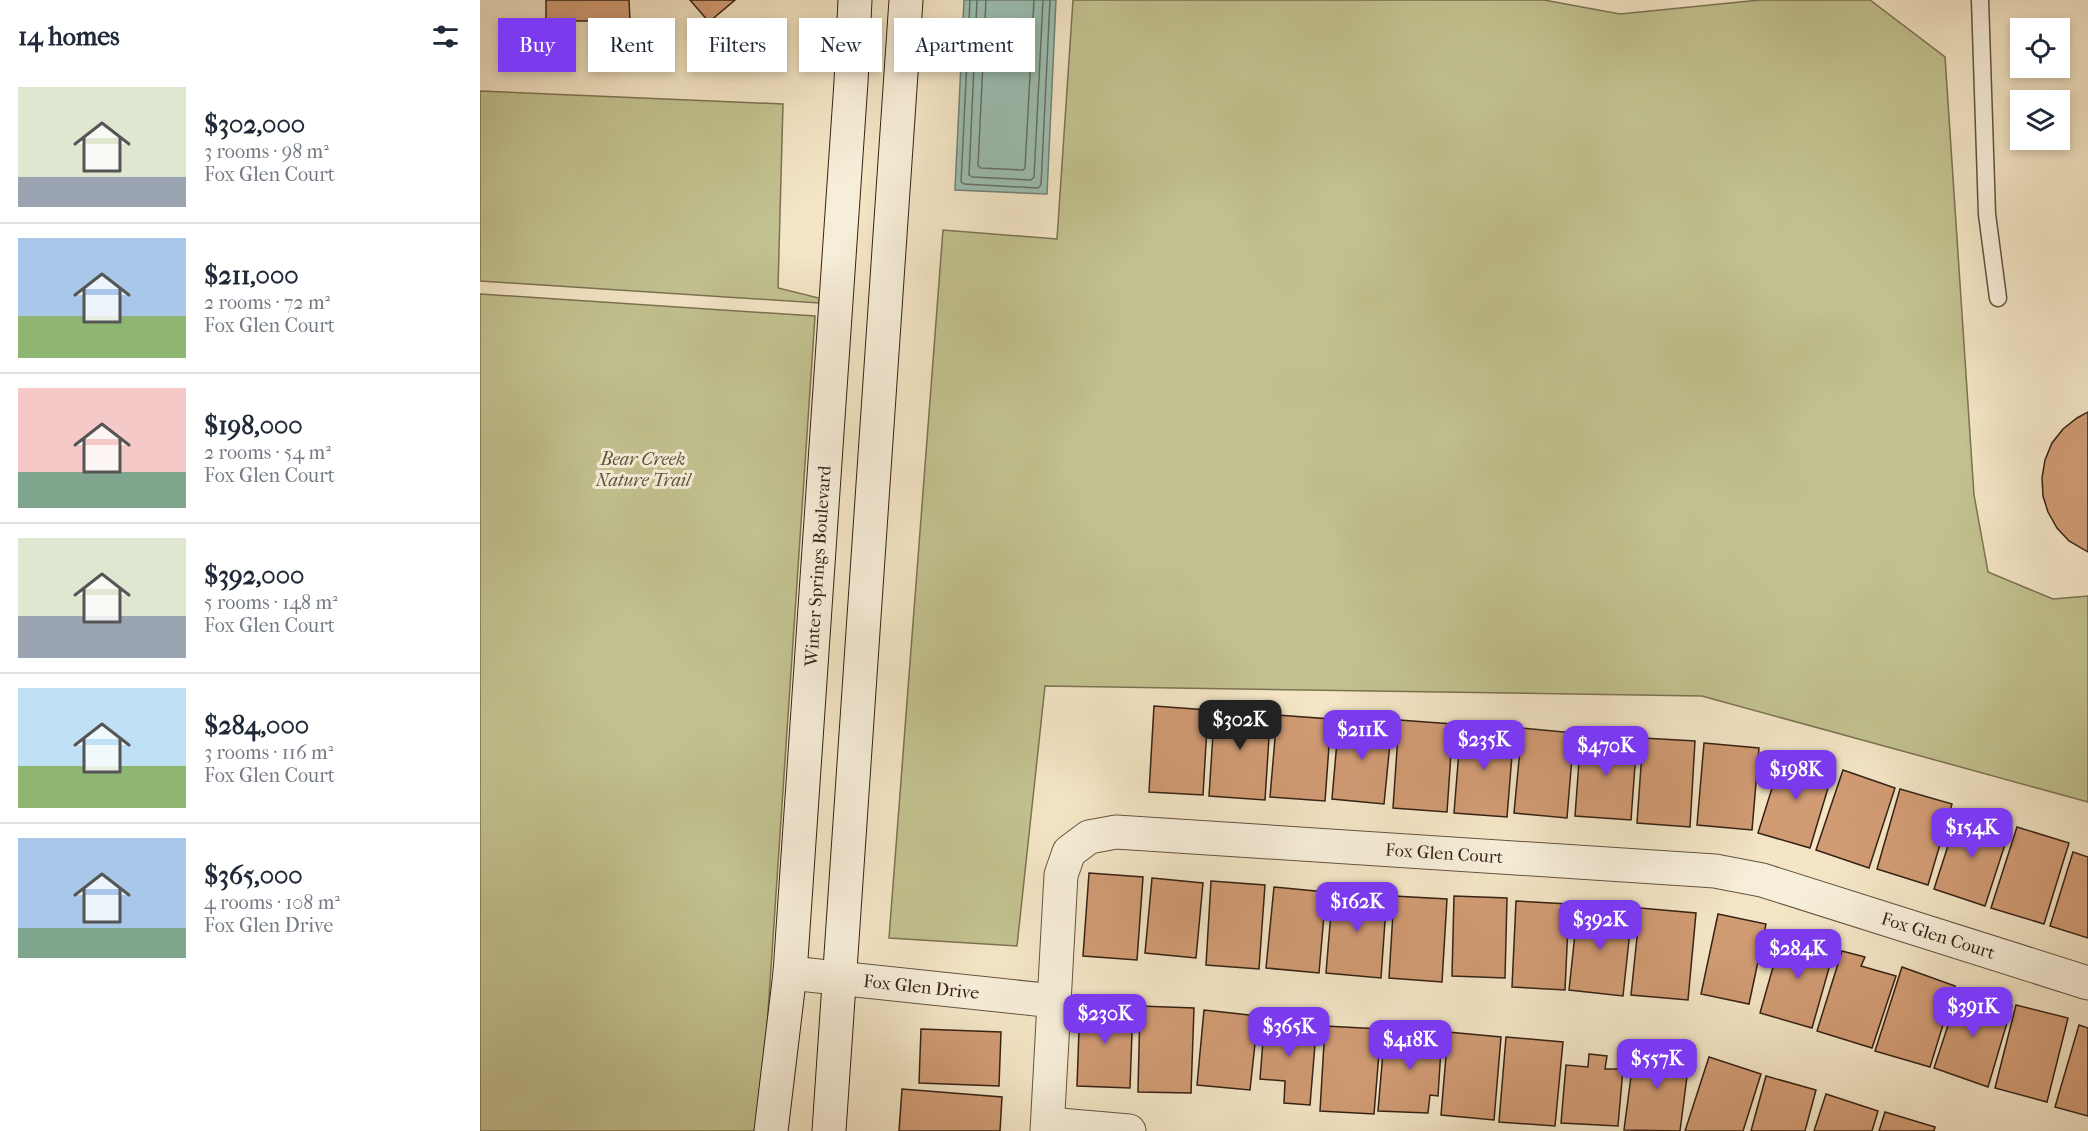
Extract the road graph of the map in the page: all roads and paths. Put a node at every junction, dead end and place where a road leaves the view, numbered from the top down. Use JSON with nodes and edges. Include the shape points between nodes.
{"nodes":[{"id":1,"x":855,"y":0,"type":"edge"},
{"id":2,"x":906,"y":0,"type":"edge"},
{"id":3,"x":1980,"y":0,"type":"edge"},
{"id":4,"x":1998,"y":298,"type":"dead end"},
{"id":5,"x":790,"y":973,"type":"junction"},
{"id":6,"x":840,"y":980,"type":"junction"},
{"id":7,"x":2088,"y":983,"type":"edge"},
{"id":8,"x":1053,"y":1001,"type":"junction"},
{"id":9,"x":1048,"y":1128,"type":"edge"},
{"id":10,"x":771,"y":1131,"type":"edge"},
{"id":11,"x":829,"y":1131,"type":"edge"},
{"id":12,"x":1129,"y":1131,"type":"edge"}],
"edges":[{"from":1,"to":5,"type":"street","name":"Winter Springs Boulevard"},
{"from":2,"to":6,"type":"street"},
{"from":3,"to":4,"type":"lane","via":[[1987,214]]},
{"from":5,"to":6,"type":"street","name":"Fox Glen Drive"},
{"from":5,"to":10,"type":"street","name":"Winter Springs Boulevard"},
{"from":6,"to":8,"type":"street","name":"Fox Glen Drive"},
{"from":6,"to":11,"type":"street"},
{"from":7,"to":8,"type":"street","name":"Fox Glen Court","via":[[1762,880],[1715,871],[1116,832],[1089,837],[1069,852],[1061,875]]},
{"from":8,"to":9,"type":"street","name":"Fox Glen Court"},
{"from":9,"to":12,"type":"street"}]}
